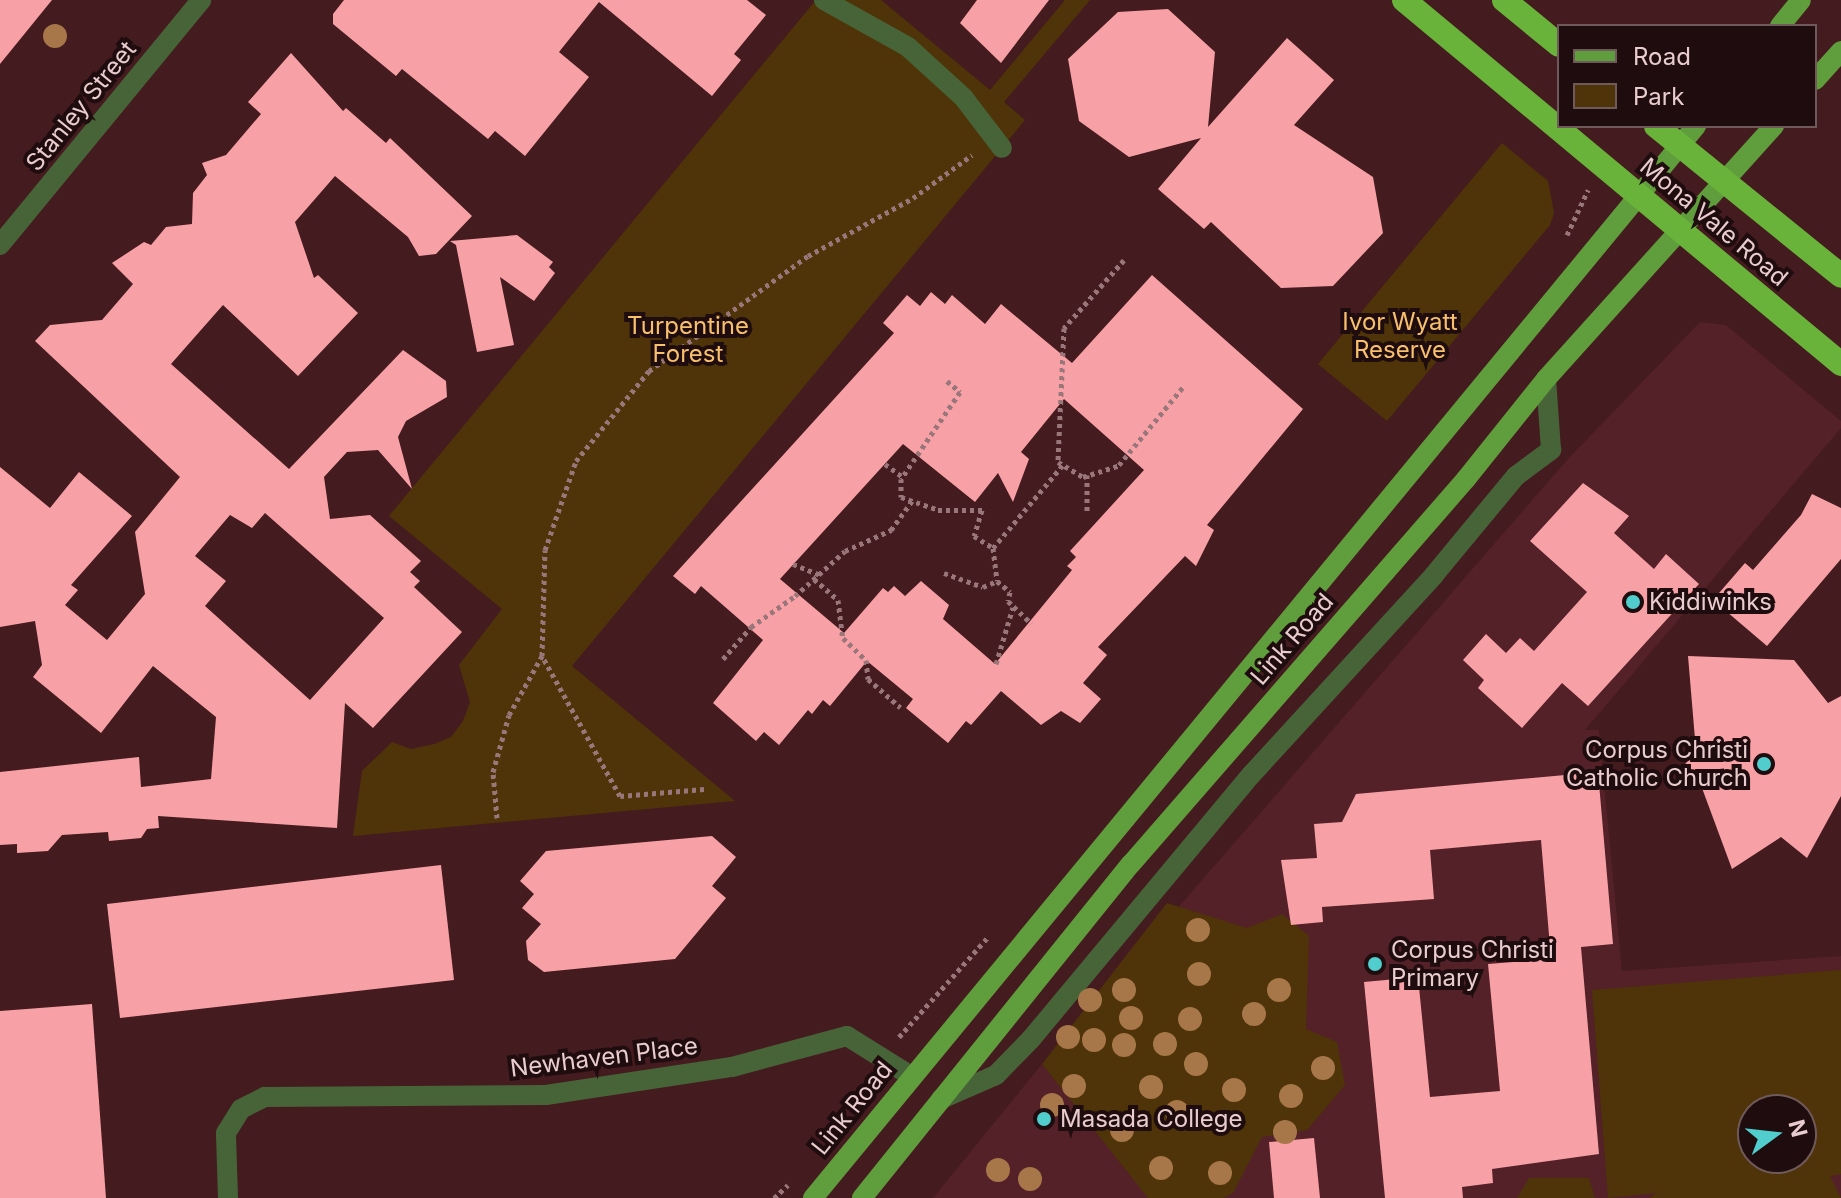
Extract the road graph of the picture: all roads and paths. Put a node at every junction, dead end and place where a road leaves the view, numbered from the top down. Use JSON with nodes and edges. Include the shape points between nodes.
{"nodes":[{"id":1,"x":201,"y":0,"type":"edge"},
{"id":2,"x":824,"y":0,"type":"edge"},
{"id":3,"x":1404,"y":0,"type":"edge"},
{"id":4,"x":1504,"y":0,"type":"edge"},
{"id":5,"x":1801,"y":0,"type":"edge"},
{"id":6,"x":1782,"y":24,"type":"edge"},
{"id":7,"x":1557,"y":43,"type":"edge"},
{"id":8,"x":1841,"y":51,"type":"edge"},
{"id":9,"x":1817,"y":78,"type":"edge"},
{"id":10,"x":1658,"y":128,"type":"edge"},
{"id":11,"x":1694,"y":128,"type":"edge"},
{"id":12,"x":1772,"y":128,"type":"edge"},
{"id":13,"x":999,"y":142,"type":"joint"},
{"id":14,"x":1680,"y":146,"type":"junction"},
{"id":15,"x":1723,"y":182,"type":"junction"},
{"id":16,"x":1589,"y":189,"type":"dead end"},
{"id":17,"x":1638,"y":196,"type":"junction"},
{"id":18,"x":1681,"y":230,"type":"junction"},
{"id":19,"x":0,"y":245,"type":"edge"},
{"id":20,"x":1558,"y":246,"type":"dead end"},
{"id":21,"x":1124,"y":260,"type":"dead end"},
{"id":22,"x":1841,"y":276,"type":"edge"},
{"id":23,"x":1841,"y":364,"type":"edge"},
{"id":24,"x":1546,"y":379,"type":"junction"},
{"id":25,"x":947,"y":381,"type":"dead end"},
{"id":26,"x":1183,"y":387,"type":"dead end"},
{"id":27,"x":885,"y":464,"type":"dead end"},
{"id":28,"x":1063,"y":465,"type":"junction"},
{"id":29,"x":1087,"y":475,"type":"junction"},
{"id":30,"x":903,"y":477,"type":"junction"},
{"id":31,"x":912,"y":501,"type":"junction"},
{"id":32,"x":1087,"y":511,"type":"dead end"},
{"id":33,"x":993,"y":548,"type":"junction"},
{"id":34,"x":793,"y":564,"type":"dead end"},
{"id":35,"x":944,"y":573,"type":"dead end"},
{"id":36,"x":817,"y":577,"type":"junction"},
{"id":37,"x":997,"y":581,"type":"junction"},
{"id":38,"x":1013,"y":607,"type":"junction"},
{"id":39,"x":1031,"y":623,"type":"dead end"},
{"id":40,"x":542,"y":656,"type":"junction"},
{"id":41,"x":723,"y":659,"type":"dead end"},
{"id":42,"x":996,"y":664,"type":"dead end"},
{"id":43,"x":900,"y":707,"type":"dead end"},
{"id":44,"x":704,"y":789,"type":"dead end"},
{"id":45,"x":497,"y":818,"type":"dead end"},
{"id":46,"x":990,"y":935,"type":"dead end"},
{"id":47,"x":903,"y":1032,"type":"dead end"},
{"id":48,"x":911,"y":1076,"type":"junction"},
{"id":49,"x":941,"y":1099,"type":"junction"},
{"id":50,"x":228,"y":1198,"type":"edge"},
{"id":51,"x":813,"y":1198,"type":"edge"},
{"id":52,"x":862,"y":1198,"type":"edge"}],
"edges":[{"from":1,"to":19,"type":"street","name":"Stanley Street"},
{"from":2,"to":13,"type":"street","via":[[908,47],[963,97]]},
{"from":3,"to":17,"type":"highway","name":"Mona Vale Road"},
{"from":4,"to":7,"type":"highway"},
{"from":5,"to":6,"type":"main road"},
{"from":8,"to":9,"type":"main road"},
{"from":10,"to":14,"type":"highway","name":"Mona Vale Road"},
{"from":11,"to":14,"type":"main road","name":"Link Road"},
{"from":12,"to":15,"type":"main road","name":"Link Road"},
{"from":13,"to":40,"type":"path","via":[[913,198],[808,256],[649,371],[576,461],[545,550]]},
{"from":14,"to":15,"type":"highway","name":"Mona Vale Road"},
{"from":14,"to":17,"type":"main road","name":"Link Road"},
{"from":15,"to":18,"type":"main road","name":"Link Road"},
{"from":15,"to":22,"type":"highway","name":"Mona Vale Road"},
{"from":16,"to":20,"type":"path"},
{"from":17,"to":18,"type":"highway","name":"Mona Vale Road"},
{"from":17,"to":48,"type":"main road","name":"Link Road"},
{"from":18,"to":23,"type":"highway","name":"Mona Vale Road"},
{"from":18,"to":24,"type":"main road","name":"Link Road"},
{"from":21,"to":28,"type":"path","via":[[1064,328],[1058,462]]},
{"from":24,"to":49,"type":"main road","name":"Link Road","via":[[1466,479],[1131,864]]},
{"from":24,"to":49,"type":"street","via":[[1551,450],[1516,476],[1434,575],[1251,775],[1031,1039],[996,1075]]},
{"from":25,"to":30,"type":"path","via":[[960,392]]},
{"from":26,"to":29,"type":"path","via":[[1119,465]]},
{"from":27,"to":30,"type":"path"},
{"from":28,"to":29,"type":"path"},
{"from":28,"to":33,"type":"path"},
{"from":29,"to":32,"type":"path"},
{"from":30,"to":31,"type":"path","via":[[901,497]]},
{"from":31,"to":33,"type":"path","via":[[938,510],[982,510],[974,536]]},
{"from":31,"to":36,"type":"path","via":[[891,530],[845,551]]},
{"from":33,"to":37,"type":"path"},
{"from":34,"to":36,"type":"path"},
{"from":35,"to":37,"type":"path","via":[[983,587]]},
{"from":36,"to":41,"type":"path","via":[[751,627]]},
{"from":36,"to":43,"type":"path","via":[[838,600],[843,638],[866,660],[868,679]]},
{"from":37,"to":38,"type":"path","via":[[1010,592]]},
{"from":38,"to":39,"type":"path"},
{"from":38,"to":42,"type":"path"},
{"from":40,"to":44,"type":"path","via":[[620,796]]},
{"from":40,"to":45,"type":"path","via":[[509,715],[493,772]]},
{"from":46,"to":47,"type":"path"},
{"from":48,"to":50,"type":"street","name":"Newhaven Place","via":[[847,1036],[732,1067],[546,1095],[265,1097],[241,1109],[226,1133]]},
{"from":48,"to":51,"type":"main road","name":"Link Road"},
{"from":49,"to":52,"type":"main road","name":"Link Road"}]}
